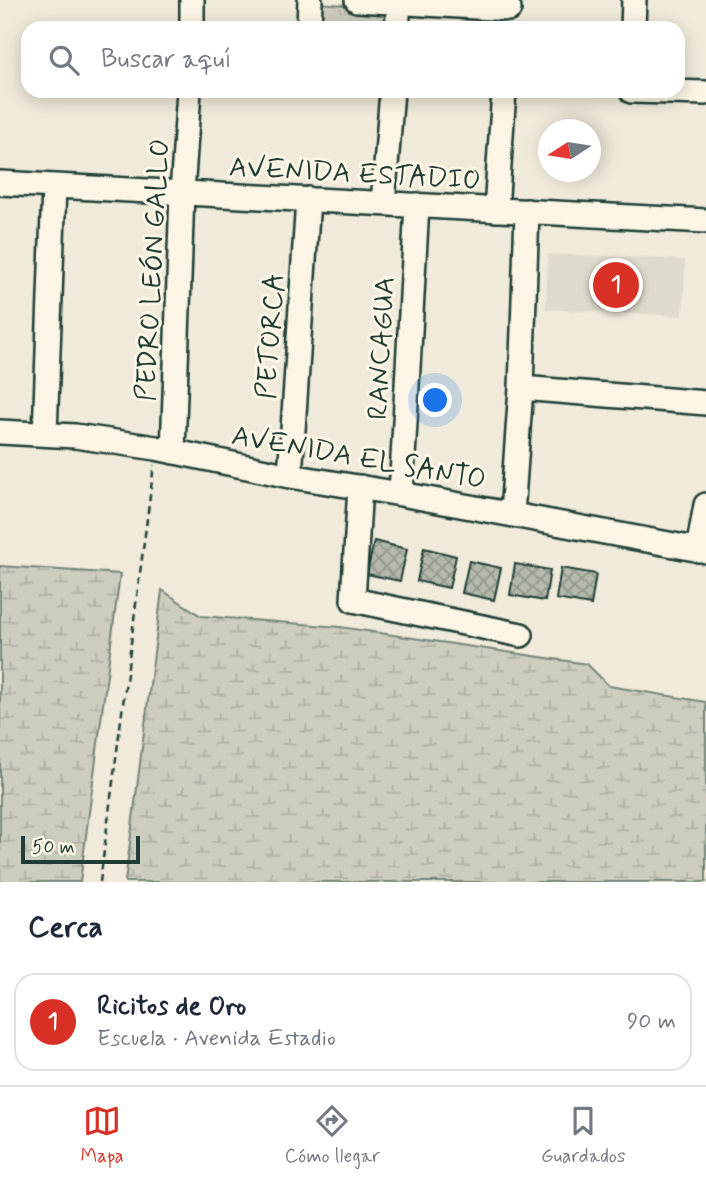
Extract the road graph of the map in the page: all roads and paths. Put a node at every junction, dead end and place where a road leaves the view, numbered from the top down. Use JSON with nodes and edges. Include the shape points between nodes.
{"nodes":[{"id":1,"x":192,"y":0,"type":"edge"},
{"id":2,"x":310,"y":0,"type":"edge"},
{"id":3,"x":357,"y":0,"type":"edge"},
{"id":4,"x":634,"y":0,"type":"edge"},
{"id":5,"x":399,"y":2,"type":"junction"},
{"id":6,"x":509,"y":12,"type":"edge"},
{"id":7,"x":192,"y":21,"type":"edge"},
{"id":8,"x":310,"y":21,"type":"edge"},
{"id":9,"x":398,"y":21,"type":"edge"},
{"id":10,"x":633,"y":21,"type":"edge"},
{"id":11,"x":685,"y":92,"type":"edge"},
{"id":12,"x":706,"y":93,"type":"edge"},
{"id":13,"x":189,"y":98,"type":"edge"},
{"id":14,"x":391,"y":98,"type":"edge"},
{"id":15,"x":504,"y":98,"type":"edge"},
{"id":16,"x":0,"y":183,"type":"edge"},
{"id":17,"x":54,"y":186,"type":"junction"},
{"id":18,"x":182,"y":192,"type":"junction"},
{"id":19,"x":308,"y":199,"type":"junction"},
{"id":20,"x":383,"y":203,"type":"junction"},
{"id":21,"x":417,"y":205,"type":"junction"},
{"id":22,"x":496,"y":209,"type":"junction"},
{"id":23,"x":527,"y":211,"type":"junction"},
{"id":24,"x":706,"y":221,"type":"edge"},
{"id":25,"x":521,"y":388,"type":"junction"},
{"id":26,"x":706,"y":402,"type":"edge"},
{"id":27,"x":0,"y":432,"type":"edge"},
{"id":28,"x":45,"y":434,"type":"junction"},
{"id":29,"x":165,"y":450,"type":"junction"},
{"id":30,"x":290,"y":476,"type":"junction"},
{"id":31,"x":360,"y":487,"type":"junction"},
{"id":32,"x":401,"y":494,"type":"junction"},
{"id":33,"x":706,"y":505,"type":"edge"},
{"id":34,"x":512,"y":514,"type":"junction"},
{"id":35,"x":702,"y":551,"type":"edge"},
{"id":36,"x":522,"y":635,"type":"dead end"},
{"id":37,"x":100,"y":882,"type":"edge"}],
"edges":[{"from":1,"to":7,"type":"street"},
{"from":2,"to":8,"type":"street"},
{"from":3,"to":5,"type":"street"},
{"from":4,"to":10,"type":"street"},
{"from":5,"to":6,"type":"street"},
{"from":5,"to":9,"type":"street"},
{"from":11,"to":12,"type":"street"},
{"from":13,"to":18,"type":"street","name":"PEDRO LEÓN GALLO"},
{"from":14,"to":20,"type":"street"},
{"from":15,"to":22,"type":"street"},
{"from":16,"to":17,"type":"street","name":"AVENIDA ESTADIO"},
{"from":17,"to":18,"type":"street","name":"AVENIDA ESTADIO"},
{"from":17,"to":28,"type":"street"},
{"from":18,"to":19,"type":"street","name":"AVENIDA ESTADIO"},
{"from":18,"to":29,"type":"street","name":"PEDRO LEÓN GALLO"},
{"from":19,"to":20,"type":"street","name":"AVENIDA ESTADIO"},
{"from":19,"to":30,"type":"street","name":"PETORCA"},
{"from":20,"to":21,"type":"street","name":"AVENIDA ESTADIO"},
{"from":21,"to":22,"type":"street","name":"AVENIDA ESTADIO"},
{"from":21,"to":32,"type":"street","name":"RANCAGUA"},
{"from":22,"to":23,"type":"street","name":"AVENIDA ESTADIO"},
{"from":23,"to":24,"type":"street","name":"AVENIDA ESTADIO"},
{"from":23,"to":25,"type":"street"},
{"from":25,"to":26,"type":"street"},
{"from":25,"to":34,"type":"street"},
{"from":27,"to":28,"type":"street","name":"AVENIDA EL SANTO"},
{"from":28,"to":29,"type":"street","name":"AVENIDA EL SANTO"},
{"from":29,"to":30,"type":"street","name":"AVENIDA EL SANTO"},
{"from":29,"to":37,"type":"path"},
{"from":30,"to":31,"type":"street","name":"AVENIDA EL SANTO"},
{"from":31,"to":32,"type":"street","name":"AVENIDA EL SANTO"},
{"from":31,"to":36,"type":"street","via":[[353,600]]},
{"from":32,"to":34,"type":"street","name":"AVENIDA EL SANTO"},
{"from":33,"to":35,"type":"street"},
{"from":34,"to":35,"type":"street","name":"AVENIDA EL SANTO"}]}
